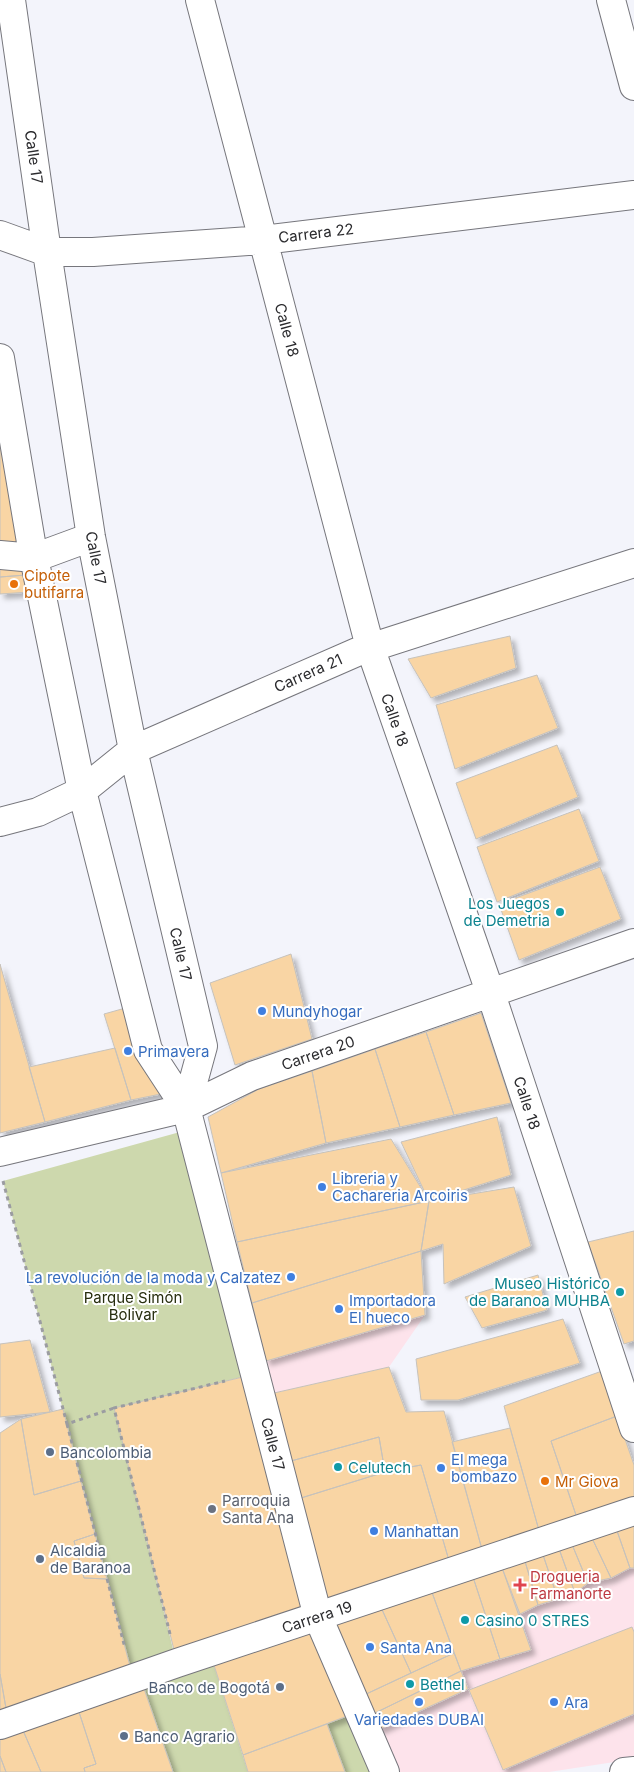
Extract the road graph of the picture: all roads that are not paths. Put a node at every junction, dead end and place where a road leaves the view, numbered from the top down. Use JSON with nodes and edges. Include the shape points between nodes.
{"nodes":[{"id":1,"x":10,"y":0,"type":"edge"},
{"id":2,"x":200,"y":0,"type":"edge"},
{"id":3,"x":611,"y":0,"type":"edge"},
{"id":4,"x":634,"y":86,"type":"edge"},
{"id":5,"x":634,"y":195,"type":"edge"},
{"id":6,"x":0,"y":235,"type":"edge"},
{"id":7,"x":263,"y":240,"type":"junction"},
{"id":8,"x":47,"y":252,"type":"junction"},
{"id":9,"x":0,"y":358,"type":"edge"},
{"id":10,"x":91,"y":537,"type":"junction"},
{"id":11,"x":0,"y":555,"type":"edge"},
{"id":12,"x":34,"y":558,"type":"junction"},
{"id":13,"x":634,"y":563,"type":"edge"},
{"id":14,"x":370,"y":647,"type":"junction"},
{"id":15,"x":133,"y":750,"type":"junction"},
{"id":16,"x":82,"y":792,"type":"junction"},
{"id":17,"x":0,"y":822,"type":"edge"},
{"id":18,"x":634,"y":943,"type":"edge"},
{"id":19,"x":490,"y":992,"type":"junction"},
{"id":20,"x":186,"y":1108,"type":"junction"},
{"id":21,"x":0,"y":1152,"type":"edge"},
{"id":22,"x":634,"y":1428,"type":"edge"},
{"id":23,"x":634,"y":1511,"type":"edge"},
{"id":24,"x":318,"y":1617,"type":"junction"},
{"id":25,"x":0,"y":1725,"type":"edge"},
{"id":26,"x":634,"y":1770,"type":"edge"},
{"id":27,"x":385,"y":1772,"type":"edge"},
{"id":28,"x":624,"y":1772,"type":"edge"}],
"edges":[{"from":1,"to":8,"type":"street","name":"Calle 17"},
{"from":2,"to":7,"type":"street","name":"Calle 18"},
{"from":3,"to":4,"type":"street"},
{"from":5,"to":7,"type":"street","name":"Carrera 22"},
{"from":6,"to":8,"type":"street","name":"Carrera 22"},
{"from":7,"to":8,"type":"street","name":"Carrera 22","via":[[93,252]]},
{"from":7,"to":14,"type":"street","name":"Calle 18"},
{"from":8,"to":10,"type":"street","name":"Calle 17"},
{"from":9,"to":12,"type":"street","name":"Calle 17"},
{"from":10,"to":12,"type":"street"},
{"from":10,"to":15,"type":"street","name":"Calle 17"},
{"from":11,"to":12,"type":"street"},
{"from":12,"to":16,"type":"street","name":"Calle 17"},
{"from":13,"to":14,"type":"street","name":"Carrera 21"},
{"from":14,"to":15,"type":"street","name":"Carrera 21"},
{"from":14,"to":19,"type":"street","name":"Calle 18"},
{"from":15,"to":16,"type":"street","name":"Carrera 21"},
{"from":15,"to":20,"type":"street","name":"Calle 17","via":[[202,1046]]},
{"from":16,"to":17,"type":"street","name":"Carrera 21","via":[[38,812]]},
{"from":16,"to":20,"type":"street","name":"Calle 17","via":[[148,1050]]},
{"from":18,"to":19,"type":"street","name":"Carrera 20"},
{"from":19,"to":20,"type":"street","name":"Carrera 20","via":[[252,1076]]},
{"from":19,"to":22,"type":"street","name":"Calle 18"},
{"from":20,"to":21,"type":"street","name":"Carrera 20"},
{"from":20,"to":24,"type":"street","name":"Calle 17"},
{"from":23,"to":24,"type":"street","name":"Carrera 19"},
{"from":24,"to":25,"type":"street","name":"Carrera 19"},
{"from":24,"to":27,"type":"street","name":"Calle 17"},
{"from":26,"to":28,"type":"street"}]}
